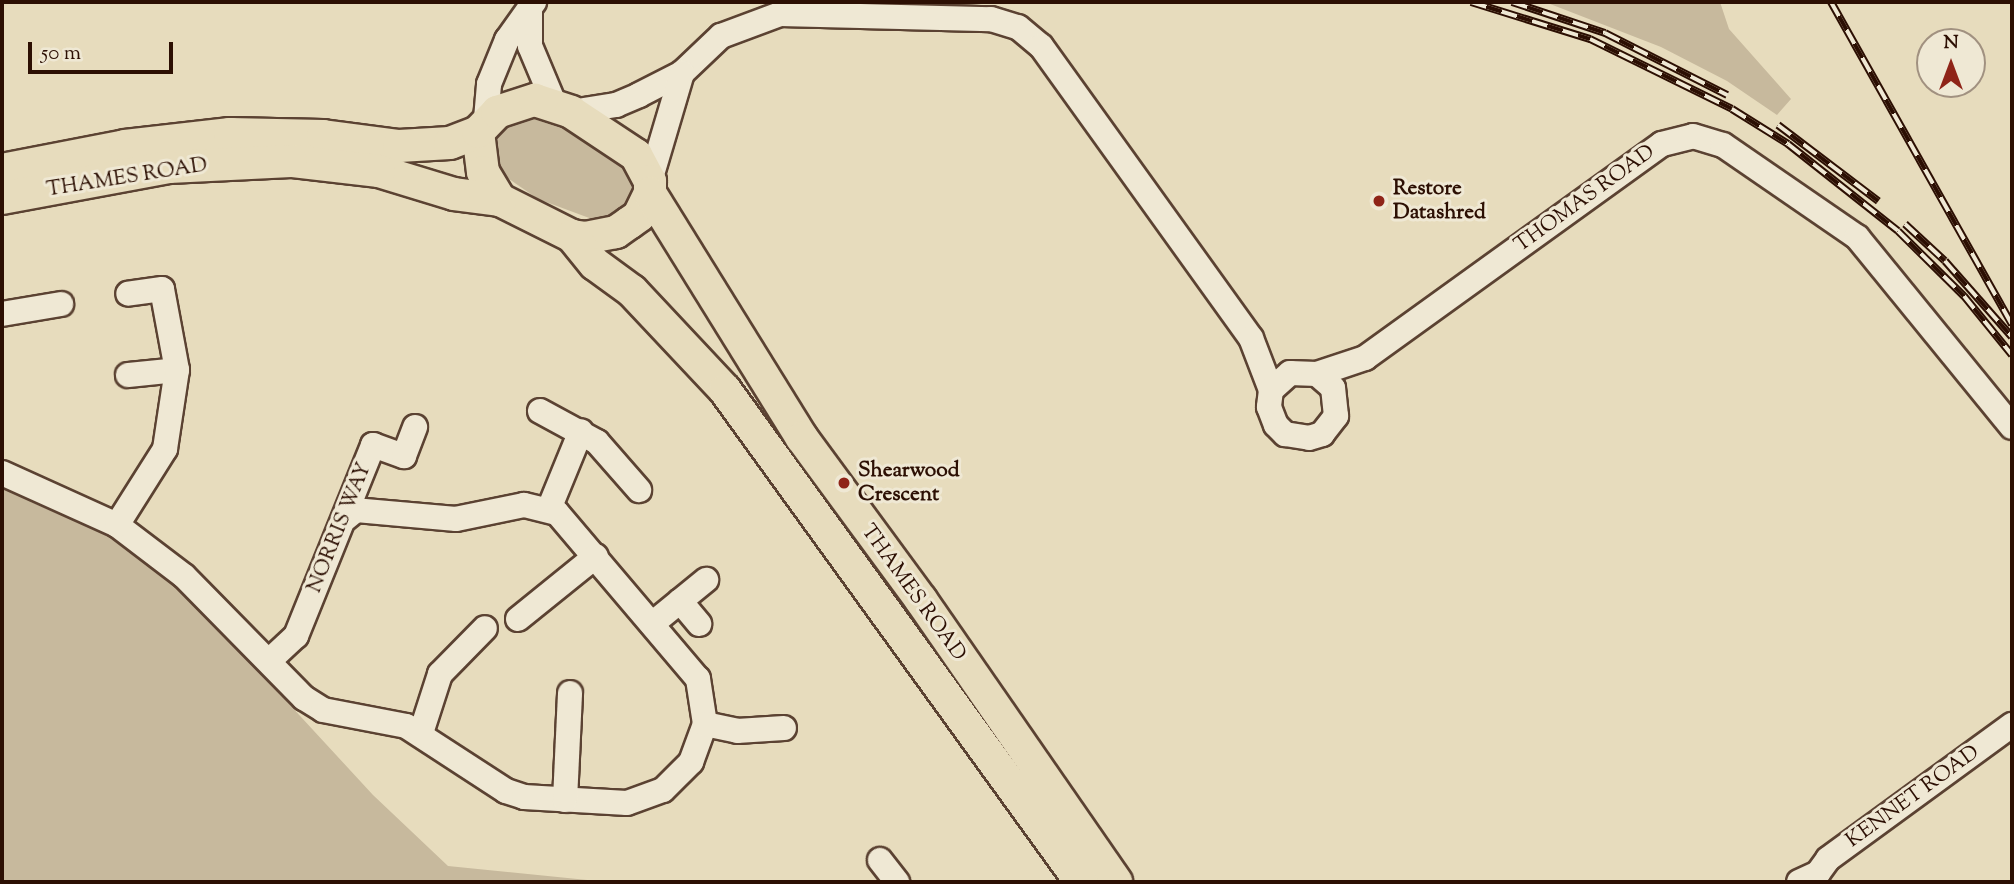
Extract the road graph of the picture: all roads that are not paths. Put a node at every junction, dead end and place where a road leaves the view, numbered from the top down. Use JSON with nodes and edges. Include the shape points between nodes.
{"nodes":[{"id":1,"x":532,"y":5,"type":"edge"},
{"id":2,"x":682,"y":74,"type":"junction"},
{"id":3,"x":563,"y":108,"type":"junction"},
{"id":4,"x":482,"y":126,"type":"junction"},
{"id":5,"x":2,"y":170,"type":"edge"},
{"id":6,"x":650,"y":187,"type":"junction"},
{"id":7,"x":2,"y":198,"type":"edge"},
{"id":8,"x":500,"y":200,"type":"junction"},
{"id":9,"x":572,"y":236,"type":"junction"},
{"id":10,"x":128,"y":294,"type":"dead end"},
{"id":11,"x":61,"y":304,"type":"dead end"},
{"id":12,"x":2,"y":314,"type":"edge"},
{"id":13,"x":1251,"y":338,"type":"junction"},
{"id":14,"x":1365,"y":358,"type":"junction"},
{"id":15,"x":177,"y":370,"type":"junction"},
{"id":16,"x":1308,"y":373,"type":"junction"},
{"id":17,"x":128,"y":375,"type":"dead end"},
{"id":18,"x":1271,"y":390,"type":"junction"},
{"id":19,"x":1338,"y":405,"type":"junction"},
{"id":20,"x":540,"y":411,"type":"dead end"},
{"id":21,"x":415,"y":427,"type":"dead end"},
{"id":22,"x":2012,"y":427,"type":"edge"},
{"id":23,"x":581,"y":431,"type":"junction"},
{"id":24,"x":2,"y":474,"type":"edge"},
{"id":25,"x":639,"y":490,"type":"dead end"},
{"id":26,"x":549,"y":509,"type":"junction"},
{"id":27,"x":346,"y":519,"type":"junction"},
{"id":28,"x":117,"y":525,"type":"junction"},
{"id":29,"x":596,"y":555,"type":"junction"},
{"id":30,"x":706,"y":580,"type":"dead end"},
{"id":31,"x":680,"y":601,"type":"junction"},
{"id":32,"x":518,"y":619,"type":"dead end"},
{"id":33,"x":652,"y":624,"type":"junction"},
{"id":34,"x":699,"y":624,"type":"dead end"},
{"id":35,"x":485,"y":628,"type":"dead end"},
{"id":36,"x":269,"y":661,"type":"junction"},
{"id":37,"x":570,"y":693,"type":"dead end"},
{"id":38,"x":705,"y":724,"type":"junction"},
{"id":39,"x":2012,"y":725,"type":"edge"},
{"id":40,"x":784,"y":728,"type":"dead end"},
{"id":41,"x":421,"y":733,"type":"junction"},
{"id":42,"x":565,"y":800,"type":"junction"},
{"id":43,"x":880,"y":860,"type":"dead end"},
{"id":44,"x":1812,"y":879,"type":"edge"},
{"id":45,"x":897,"y":882,"type":"edge"},
{"id":46,"x":1082,"y":882,"type":"edge"},
{"id":47,"x":1116,"y":882,"type":"edge"}],
"edges":[{"from":1,"to":3,"type":"street","via":[[532,53]]},
{"from":1,"to":4,"type":"street","via":[[507,40],[489,84]]},
{"from":2,"to":3,"type":"street","name":"THOMAS ROAD","via":[[615,105]]},
{"from":2,"to":6,"type":"street","name":"THOMAS ROAD"},
{"from":2,"to":13,"type":"street","name":"THOMAS ROAD","via":[[720,36],[780,15],[991,19],[1018,27],[1041,46]]},
{"from":3,"to":4,"type":"main road","name":"THAMES ROAD","via":[[517,103]]},
{"from":3,"to":6,"type":"main road","name":"THAMES ROAD","via":[[636,155]]},
{"from":4,"to":5,"type":"main road","name":"THAMES ROAD","via":[[459,141],[399,146],[323,136],[230,134],[125,146]]},
{"from":4,"to":8,"type":"main road","via":[[483,172]]},
{"from":6,"to":9,"type":"main road","via":[[639,216],[615,232]]},
{"from":6,"to":47,"type":"main road","name":"THAMES ROAD","via":[[794,427],[922,600]]},
{"from":7,"to":8,"type":"main road","name":"THAMES ROAD","via":[[169,167],[291,161],[379,171],[454,194]]},
{"from":8,"to":9,"type":"main road","name":"THAMES ROAD"},
{"from":9,"to":46,"type":"main road","name":"THAMES ROAD","via":[[724,390]]},
{"from":10,"to":15,"type":"street","via":[[162,289]]},
{"from":11,"to":12,"type":"street"},
{"from":13,"to":16,"type":"street","name":"THOMAS ROAD"},
{"from":13,"to":18,"type":"street","name":"THOMAS ROAD"},
{"from":14,"to":16,"type":"street","name":"THOMAS ROAD"},
{"from":14,"to":19,"type":"street","name":"THOMAS ROAD"},
{"from":14,"to":22,"type":"street","name":"THOMAS ROAD","via":[[1662,144],[1693,136],[1723,145],[1857,237]]},
{"from":15,"to":17,"type":"street"},
{"from":15,"to":28,"type":"street","via":[[165,449]]},
{"from":16,"to":18,"type":"street","name":"THOMAS ROAD","via":[[1279,380]]},
{"from":16,"to":19,"type":"street","name":"THOMAS ROAD","via":[[1333,388]]},
{"from":18,"to":19,"type":"street","name":"THOMAS ROAD","via":[[1271,416],[1285,434],[1296,438],[1322,434],[1336,416]]},
{"from":20,"to":23,"type":"street"},
{"from":21,"to":27,"type":"street","name":"NORRIS WAY","via":[[404,456],[373,445]]},
{"from":23,"to":25,"type":"street","via":[[597,442]]},
{"from":23,"to":26,"type":"street"},
{"from":24,"to":28,"type":"street"},
{"from":26,"to":27,"type":"street","via":[[524,505],[456,519],[356,510]]},
{"from":26,"to":29,"type":"street","via":[[571,525]]},
{"from":27,"to":36,"type":"street","name":"NORRIS WAY","via":[[296,636]]},
{"from":28,"to":36,"type":"street","via":[[184,576]]},
{"from":29,"to":32,"type":"street"},
{"from":29,"to":33,"type":"street"},
{"from":30,"to":31,"type":"street"},
{"from":31,"to":33,"type":"street"},
{"from":31,"to":34,"type":"street"},
{"from":33,"to":38,"type":"street","via":[[698,679]]},
{"from":35,"to":41,"type":"street","via":[[440,674]]},
{"from":36,"to":41,"type":"street","via":[[304,698],[323,710],[390,721]]},
{"from":37,"to":42,"type":"street"},
{"from":38,"to":40,"type":"street","via":[[737,731]]},
{"from":38,"to":42,"type":"street","via":[[691,762],[663,790],[626,803]]},
{"from":39,"to":44,"type":"street","name":"KENNET ROAD","via":[[1828,859]]},
{"from":41,"to":42,"type":"street","via":[[472,773],[506,791]]},
{"from":43,"to":45,"type":"street"}]}
